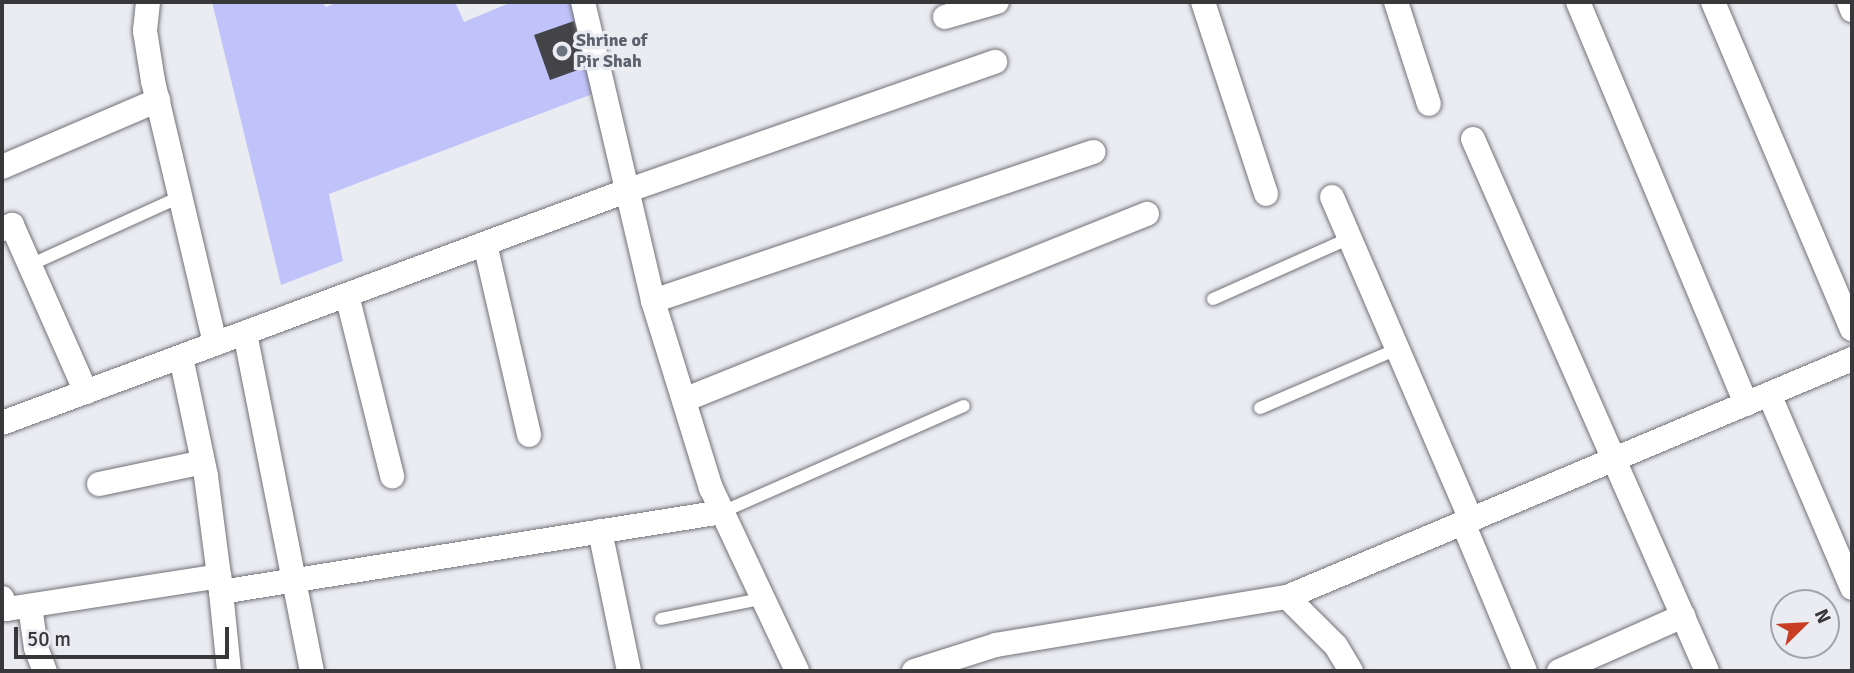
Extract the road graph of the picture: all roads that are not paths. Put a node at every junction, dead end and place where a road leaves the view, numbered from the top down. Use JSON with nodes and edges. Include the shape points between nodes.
{"nodes":[{"id":1,"x":148,"y":2,"type":"edge"},
{"id":2,"x":583,"y":2,"type":"edge"},
{"id":3,"x":997,"y":2,"type":"edge"},
{"id":4,"x":1203,"y":2,"type":"edge"},
{"id":5,"x":1396,"y":2,"type":"edge"},
{"id":6,"x":1578,"y":2,"type":"edge"},
{"id":7,"x":1713,"y":2,"type":"edge"},
{"id":8,"x":1849,"y":2,"type":"edge"},
{"id":9,"x":1852,"y":10,"type":"edge"},
{"id":10,"x":945,"y":17,"type":"dead end"},
{"id":11,"x":995,"y":62,"type":"dead end"},
{"id":12,"x":158,"y":100,"type":"junction"},
{"id":13,"x":1429,"y":104,"type":"dead end"},
{"id":14,"x":1474,"y":139,"type":"dead end"},
{"id":15,"x":1094,"y":152,"type":"dead end"},
{"id":16,"x":2,"y":167,"type":"edge"},
{"id":17,"x":628,"y":191,"type":"junction"},
{"id":18,"x":1266,"y":194,"type":"dead end"},
{"id":19,"x":180,"y":197,"type":"junction"},
{"id":20,"x":1332,"y":197,"type":"dead end"},
{"id":21,"x":1147,"y":214,"type":"dead end"},
{"id":22,"x":2,"y":229,"type":"edge"},
{"id":23,"x":1350,"y":238,"type":"junction"},
{"id":24,"x":485,"y":244,"type":"junction"},
{"id":25,"x":30,"y":265,"type":"junction"},
{"id":26,"x":347,"y":295,"type":"junction"},
{"id":27,"x":1213,"y":299,"type":"dead end"},
{"id":28,"x":653,"y":301,"type":"junction"},
{"id":29,"x":1852,"y":329,"type":"edge"},
{"id":30,"x":245,"y":333,"type":"junction"},
{"id":31,"x":215,"y":344,"type":"junction"},
{"id":32,"x":1397,"y":348,"type":"junction"},
{"id":33,"x":181,"y":357,"type":"junction"},
{"id":34,"x":1852,"y":359,"type":"edge"},
{"id":35,"x":86,"y":392,"type":"junction"},
{"id":36,"x":1769,"y":394,"type":"junction"},
{"id":37,"x":684,"y":400,"type":"junction"},
{"id":38,"x":1745,"y":404,"type":"junction"},
{"id":39,"x":964,"y":406,"type":"dead end"},
{"id":40,"x":1260,"y":408,"type":"dead end"},
{"id":41,"x":2,"y":423,"type":"edge"},
{"id":42,"x":528,"y":435,"type":"dead end"},
{"id":43,"x":1615,"y":459,"type":"junction"},
{"id":44,"x":203,"y":462,"type":"junction"},
{"id":45,"x":392,"y":476,"type":"dead end"},
{"id":46,"x":99,"y":484,"type":"dead end"},
{"id":47,"x":722,"y":512,"type":"junction"},
{"id":48,"x":1467,"y":521,"type":"junction"},
{"id":49,"x":600,"y":531,"type":"junction"},
{"id":50,"x":293,"y":580,"type":"junction"},
{"id":51,"x":220,"y":584,"type":"junction"},
{"id":52,"x":1852,"y":588,"type":"edge"},
{"id":53,"x":1287,"y":597,"type":"junction"},
{"id":54,"x":2,"y":598,"type":"edge"},
{"id":55,"x":760,"y":599,"type":"junction"},
{"id":56,"x":30,"y":606,"type":"junction"},
{"id":57,"x":1683,"y":616,"type":"junction"},
{"id":58,"x":661,"y":619,"type":"dead end"},
{"id":59,"x":46,"y":671,"type":"edge"},
{"id":60,"x":229,"y":671,"type":"edge"},
{"id":61,"x":312,"y":671,"type":"edge"},
{"id":62,"x":629,"y":671,"type":"edge"},
{"id":63,"x":797,"y":671,"type":"edge"},
{"id":64,"x":915,"y":671,"type":"edge"},
{"id":65,"x":1351,"y":671,"type":"edge"},
{"id":66,"x":1525,"y":671,"type":"edge"},
{"id":67,"x":1559,"y":671,"type":"edge"},
{"id":68,"x":1707,"y":671,"type":"edge"}],
"edges":[{"from":1,"to":12,"type":"street","via":[[145,31]]},
{"from":2,"to":17,"type":"street"},
{"from":3,"to":10,"type":"street"},
{"from":4,"to":18,"type":"street"},
{"from":5,"to":13,"type":"street"},
{"from":6,"to":38,"type":"street"},
{"from":7,"to":29,"type":"street"},
{"from":8,"to":9,"type":"street"},
{"from":11,"to":17,"type":"street"},
{"from":12,"to":16,"type":"street"},
{"from":12,"to":19,"type":"street"},
{"from":14,"to":43,"type":"street"},
{"from":15,"to":28,"type":"street"},
{"from":17,"to":24,"type":"street"},
{"from":17,"to":28,"type":"street"},
{"from":19,"to":25,"type":"lane"},
{"from":19,"to":31,"type":"street"},
{"from":20,"to":23,"type":"street"},
{"from":21,"to":37,"type":"street"},
{"from":22,"to":25,"type":"street","via":[[12,225]]},
{"from":23,"to":27,"type":"lane"},
{"from":23,"to":32,"type":"street"},
{"from":24,"to":26,"type":"street"},
{"from":24,"to":42,"type":"street"},
{"from":25,"to":35,"type":"street"},
{"from":26,"to":30,"type":"street"},
{"from":26,"to":45,"type":"street"},
{"from":28,"to":37,"type":"street"},
{"from":30,"to":31,"type":"street"},
{"from":30,"to":50,"type":"street"},
{"from":31,"to":33,"type":"street"},
{"from":32,"to":40,"type":"lane"},
{"from":32,"to":48,"type":"street"},
{"from":33,"to":35,"type":"street"},
{"from":33,"to":44,"type":"street"},
{"from":34,"to":36,"type":"street"},
{"from":35,"to":41,"type":"street"},
{"from":36,"to":38,"type":"street"},
{"from":36,"to":52,"type":"street"},
{"from":37,"to":47,"type":"street"},
{"from":38,"to":43,"type":"street"},
{"from":39,"to":47,"type":"lane"},
{"from":43,"to":48,"type":"street"},
{"from":43,"to":57,"type":"street"},
{"from":44,"to":46,"type":"street"},
{"from":44,"to":51,"type":"street"},
{"from":47,"to":49,"type":"street"},
{"from":47,"to":55,"type":"street"},
{"from":48,"to":53,"type":"street"},
{"from":48,"to":66,"type":"street"},
{"from":49,"to":50,"type":"street"},
{"from":49,"to":62,"type":"street"},
{"from":50,"to":51,"type":"street"},
{"from":50,"to":61,"type":"street"},
{"from":51,"to":56,"type":"street"},
{"from":51,"to":60,"type":"street"},
{"from":53,"to":64,"type":"street","via":[[996,645]]},
{"from":53,"to":65,"type":"street","via":[[1336,646]]},
{"from":54,"to":56,"type":"street","via":[[7,609]]},
{"from":55,"to":58,"type":"lane"},
{"from":55,"to":63,"type":"street"},
{"from":56,"to":59,"type":"street","via":[[36,648]]},
{"from":57,"to":67,"type":"street"},
{"from":57,"to":68,"type":"street"}]}
